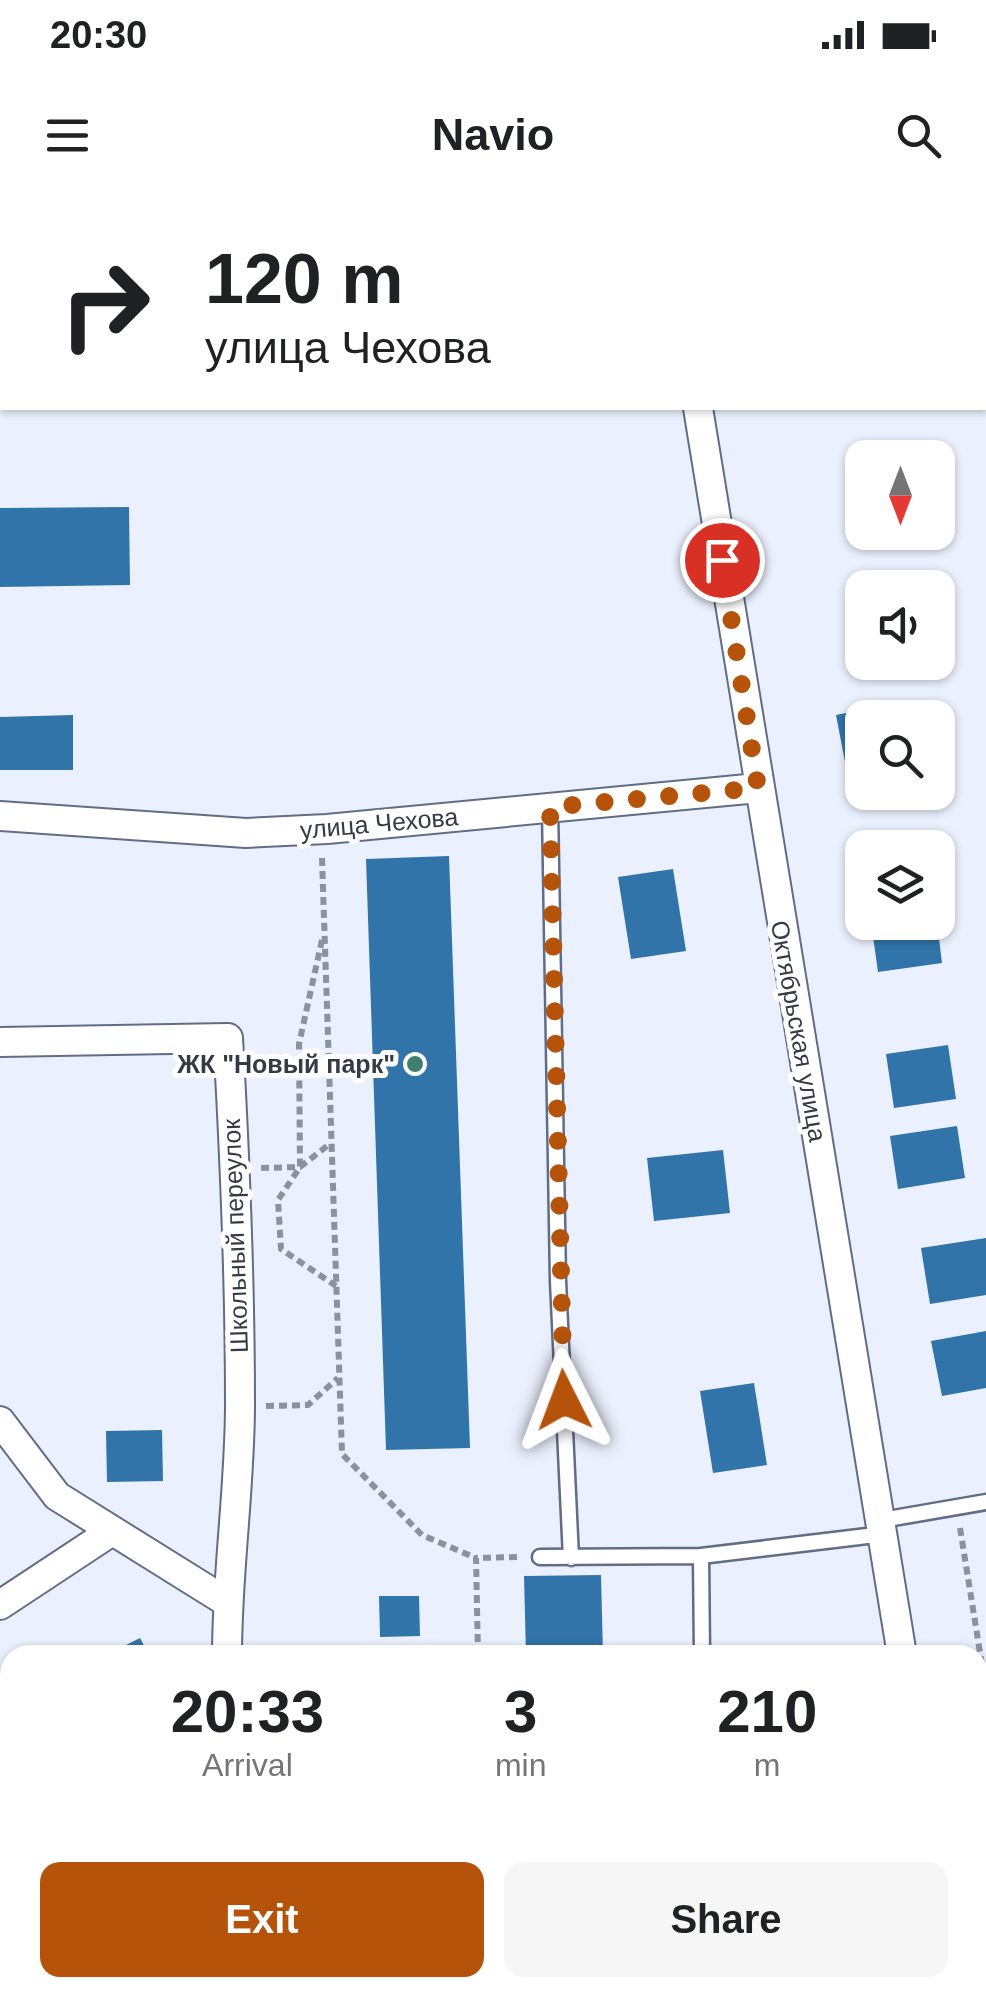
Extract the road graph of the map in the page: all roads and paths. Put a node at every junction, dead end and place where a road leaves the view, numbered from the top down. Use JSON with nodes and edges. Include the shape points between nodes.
{"nodes":[{"id":1,"x":698,"y":410,"type":"edge"},
{"id":2,"x":758,"y":788,"type":"junction"},
{"id":3,"x":550,"y":807,"type":"junction"},
{"id":4,"x":0,"y":816,"type":"edge"},
{"id":5,"x":326,"y":829,"type":"junction"},
{"id":6,"x":324,"y":928,"type":"junction"},
{"id":7,"x":0,"y":1042,"type":"edge"},
{"id":8,"x":332,"y":1143,"type":"junction"},
{"id":9,"x":300,"y":1166,"type":"junction"},
{"id":10,"x":235,"y":1169,"type":"junction"},
{"id":11,"x":336,"y":1286,"type":"junction"},
{"id":12,"x":340,"y":1378,"type":"junction"},
{"id":13,"x":240,"y":1407,"type":"junction"},
{"id":14,"x":0,"y":1421,"type":"edge"},
{"id":15,"x":986,"y":1502,"type":"edge"},
{"id":16,"x":957,"y":1507,"type":"junction"},
{"id":17,"x":883,"y":1527,"type":"junction"},
{"id":18,"x":112,"y":1531,"type":"junction"},
{"id":19,"x":701,"y":1556,"type":"junction"},
{"id":20,"x":540,"y":1557,"type":"joint"},
{"id":21,"x":476,"y":1558,"type":"junction"},
{"id":22,"x":571,"y":1558,"type":"junction"},
{"id":23,"x":226,"y":1602,"type":"junction"},
{"id":24,"x":0,"y":1604,"type":"edge"},
{"id":25,"x":227,"y":1645,"type":"edge"},
{"id":26,"x":478,"y":1645,"type":"edge"},
{"id":27,"x":702,"y":1645,"type":"edge"},
{"id":28,"x":901,"y":1645,"type":"edge"},
{"id":29,"x":979,"y":1645,"type":"edge"}],
"edges":[{"from":1,"to":2,"type":"street","name":"Октябрьская улица"},
{"from":2,"to":3,"type":"street","name":"улица Чехова"},
{"from":2,"to":17,"type":"street","name":"Октябрьская улица"},
{"from":3,"to":5,"type":"street","name":"улица Чехова"},
{"from":3,"to":22,"type":"lane","via":[[558,1281]]},
{"from":4,"to":5,"type":"street","name":"улица Чехова","via":[[246,833]]},
{"from":5,"to":6,"type":"path"},
{"from":6,"to":8,"type":"path"},
{"from":6,"to":9,"type":"path","via":[[299,1044]]},
{"from":7,"to":10,"type":"street","name":"Школьный переулок","via":[[228,1038]]},
{"from":8,"to":9,"type":"path"},
{"from":8,"to":11,"type":"path"},
{"from":9,"to":10,"type":"path"},
{"from":9,"to":11,"type":"path","via":[[278,1200],[281,1249]]},
{"from":10,"to":13,"type":"street","name":"Школьный переулок"},
{"from":11,"to":12,"type":"path"},
{"from":12,"to":13,"type":"path","via":[[308,1404]]},
{"from":12,"to":21,"type":"path","via":[[342,1454],[422,1535]]},
{"from":13,"to":23,"type":"street","name":"Школьный переулок"},
{"from":14,"to":18,"type":"street","via":[[57,1496]]},
{"from":15,"to":16,"type":"lane"},
{"from":16,"to":17,"type":"lane"},
{"from":16,"to":29,"type":"path"},
{"from":17,"to":19,"type":"lane"},
{"from":17,"to":28,"type":"street","name":"Октябрьская улица"},
{"from":18,"to":23,"type":"street"},
{"from":18,"to":24,"type":"street"},
{"from":19,"to":22,"type":"lane"},
{"from":19,"to":27,"type":"lane"},
{"from":20,"to":21,"type":"path"},
{"from":20,"to":22,"type":"lane"},
{"from":21,"to":26,"type":"path"},
{"from":23,"to":25,"type":"street","name":"Школьный переулок"}]}
